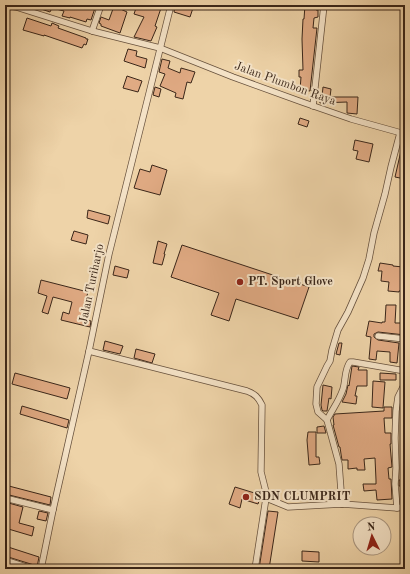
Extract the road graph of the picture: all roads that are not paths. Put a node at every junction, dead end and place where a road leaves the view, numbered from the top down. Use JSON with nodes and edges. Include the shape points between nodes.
{"nodes":[{"id":1,"x":6,"y":5,"type":"edge"},
{"id":2,"x":100,"y":5,"type":"edge"},
{"id":3,"x":171,"y":5,"type":"edge"},
{"id":4,"x":324,"y":5,"type":"edge"},
{"id":5,"x":27,"y":8,"type":"edge"},
{"id":6,"x":92,"y":31,"type":"junction"},
{"id":7,"x":160,"y":48,"type":"junction"},
{"id":8,"x":313,"y":106,"type":"junction"},
{"id":9,"x":403,"y":133,"type":"edge"},
{"id":10,"x":378,"y":336,"type":"dead end"},
{"id":11,"x":405,"y":339,"type":"edge"},
{"id":12,"x":89,"y":351,"type":"junction"},
{"id":13,"x":405,"y":371,"type":"edge"},
{"id":14,"x":405,"y":382,"type":"edge"},
{"id":15,"x":327,"y":420,"type":"junction"},
{"id":16,"x":5,"y":498,"type":"edge"},
{"id":17,"x":266,"y":498,"type":"junction"},
{"id":18,"x":342,"y":504,"type":"junction"},
{"id":19,"x":405,"y":507,"type":"edge"},
{"id":20,"x":397,"y":508,"type":"junction"},
{"id":21,"x":53,"y":510,"type":"junction"},
{"id":22,"x":5,"y":560,"type":"edge"},
{"id":23,"x":33,"y":569,"type":"edge"},
{"id":24,"x":41,"y":569,"type":"edge"},
{"id":25,"x":255,"y":569,"type":"edge"}],
"edges":[{"from":1,"to":5,"type":"street","name":"Jalan Plumbon Raya"},
{"from":2,"to":6,"type":"street"},
{"from":3,"to":7,"type":"street","name":"Jalan Turiharjo"},
{"from":4,"to":8,"type":"street"},
{"from":5,"to":6,"type":"street","name":"Jalan Plumbon Raya"},
{"from":6,"to":7,"type":"street","name":"Jalan Plumbon Raya"},
{"from":7,"to":8,"type":"street","name":"Jalan Plumbon Raya"},
{"from":7,"to":12,"type":"street","name":"Jalan Turiharjo"},
{"from":8,"to":9,"type":"street","name":"Jalan Plumbon Raya"},
{"from":9,"to":15,"type":"street","via":[[391,167],[363,278],[338,330],[330,361],[317,387],[318,412]]},
{"from":10,"to":11,"type":"street"},
{"from":12,"to":17,"type":"street","via":[[257,396],[262,405],[261,472]]},
{"from":12,"to":21,"type":"street","name":"Jalan Turiharjo"},
{"from":13,"to":15,"type":"street","via":[[350,362],[339,400]]},
{"from":14,"to":20,"type":"street","via":[[398,397],[396,411]]},
{"from":15,"to":18,"type":"street","via":[[339,464]]},
{"from":16,"to":21,"type":"street"},
{"from":17,"to":18,"type":"street","via":[[288,507]]},
{"from":17,"to":25,"type":"street"},
{"from":18,"to":20,"type":"street"},
{"from":19,"to":20,"type":"street"},
{"from":21,"to":24,"type":"street","name":"Jalan Turiharjo"},
{"from":22,"to":23,"type":"street"}]}
